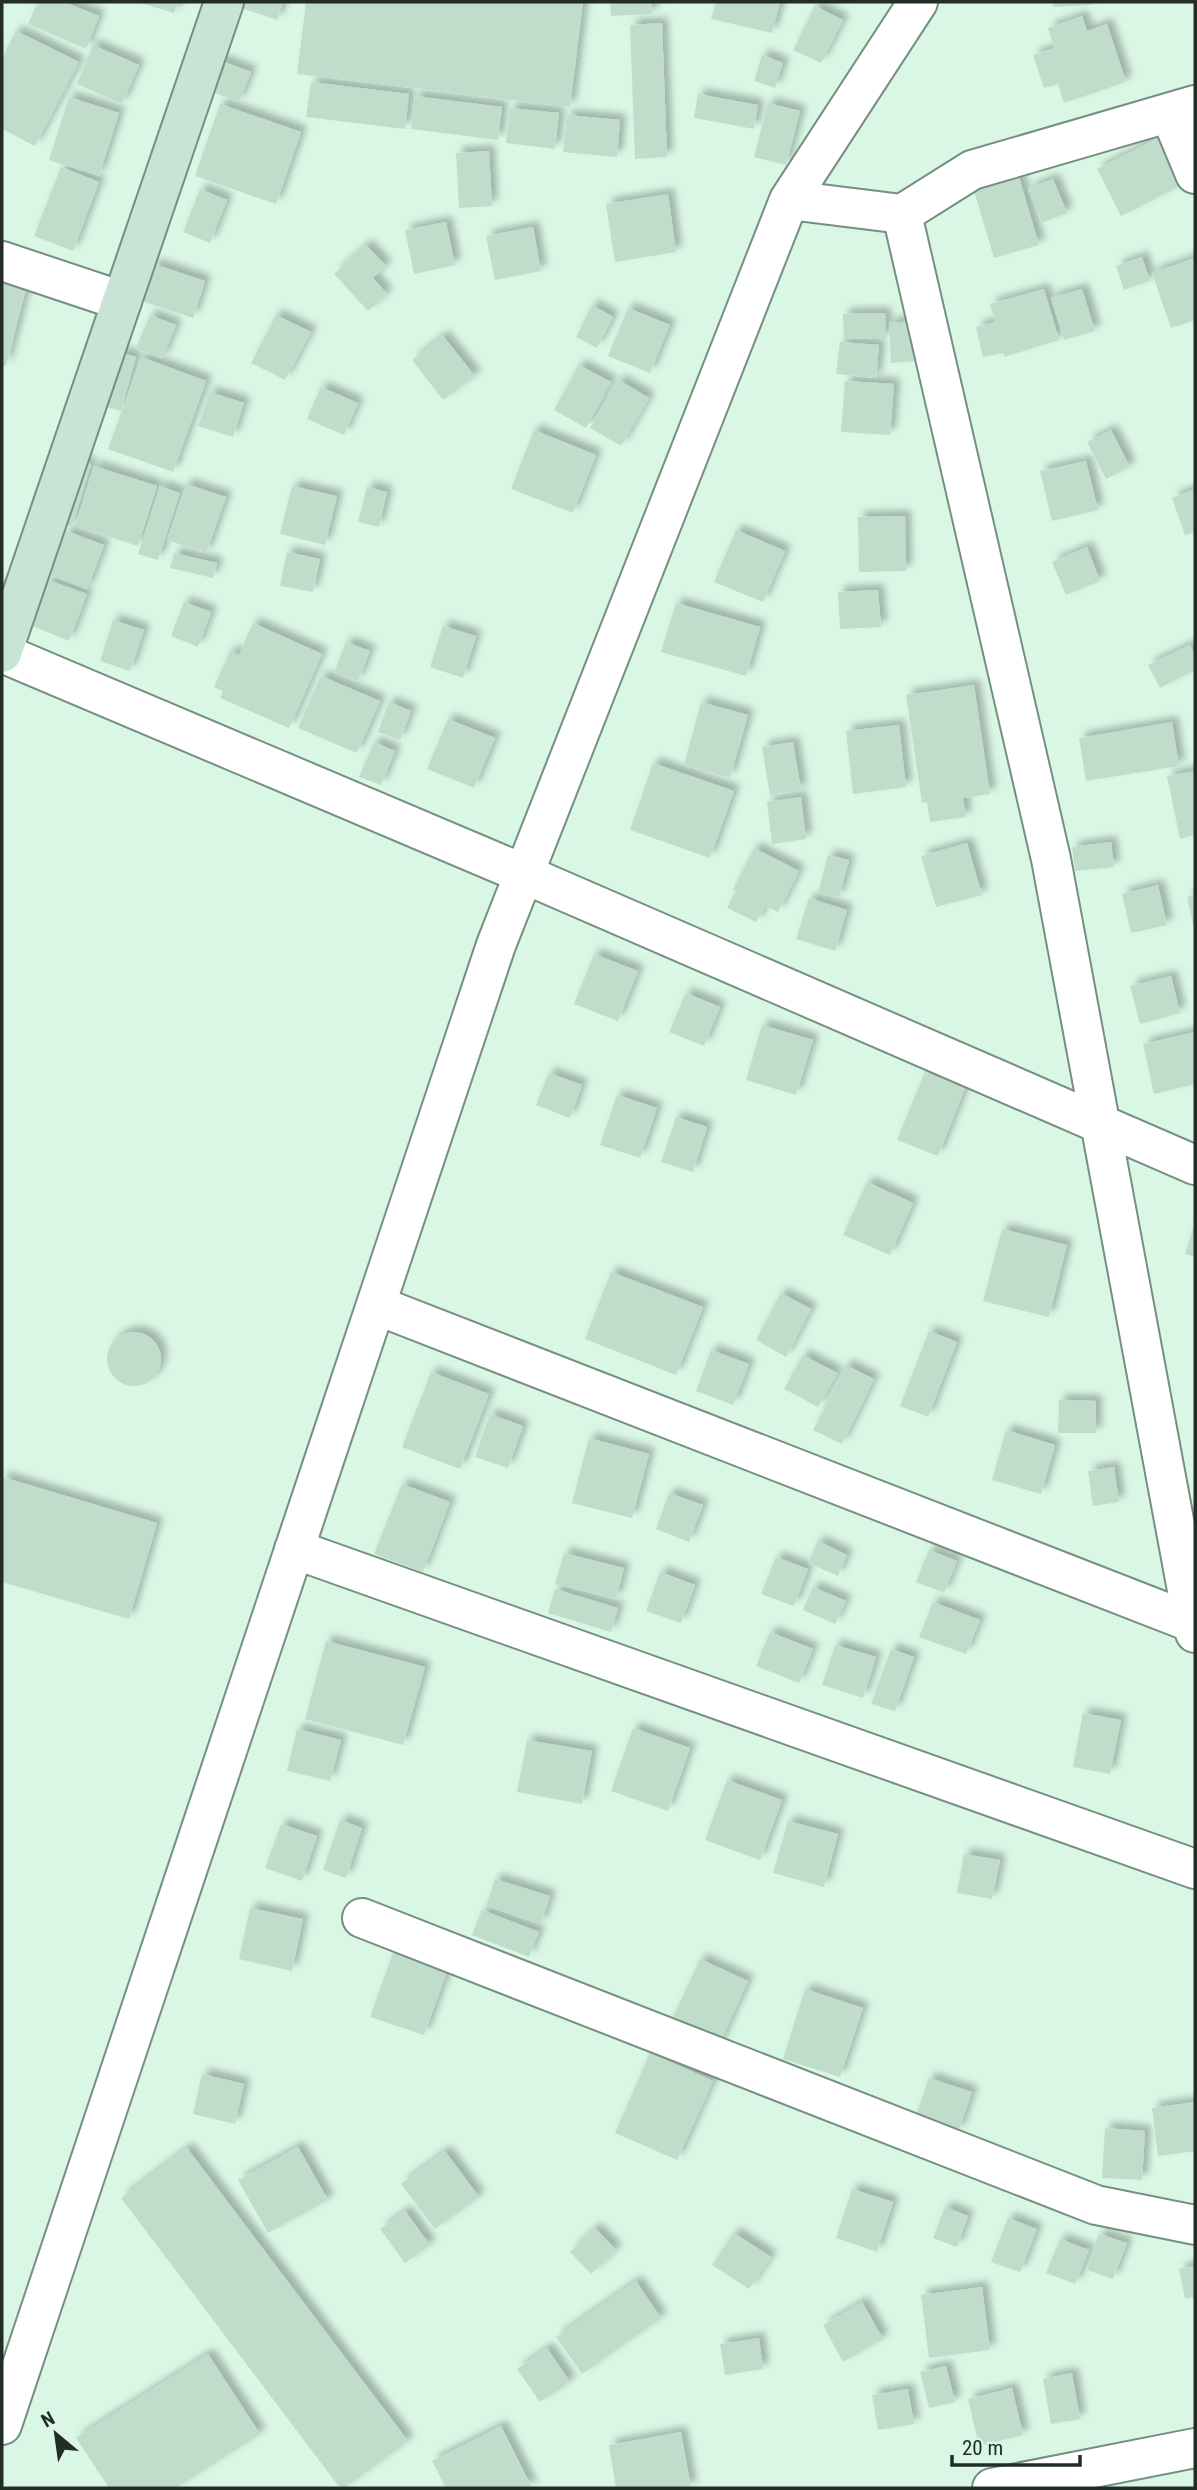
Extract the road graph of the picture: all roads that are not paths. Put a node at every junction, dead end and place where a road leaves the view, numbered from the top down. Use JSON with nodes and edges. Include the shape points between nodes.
{"nodes":[{"id":1,"x":224,"y":2,"type":"edge"},
{"id":2,"x":918,"y":2,"type":"edge"},
{"id":3,"x":1183,"y":110,"type":"edge"},
{"id":4,"x":1195,"y":174,"type":"edge"},
{"id":5,"x":789,"y":200,"type":"junction"},
{"id":6,"x":902,"y":214,"type":"junction"},
{"id":7,"x":2,"y":261,"type":"edge"},
{"id":8,"x":122,"y":301,"type":"junction"},
{"id":9,"x":2,"y":653,"type":"edge"},
{"id":10,"x":524,"y":874,"type":"junction"},
{"id":11,"x":1100,"y":1123,"type":"junction"},
{"id":12,"x":1195,"y":1164,"type":"edge"},
{"id":13,"x":376,"y":1305,"type":"junction"},
{"id":14,"x":294,"y":1549,"type":"junction"},
{"id":15,"x":1194,"y":1628,"type":"edge"},
{"id":16,"x":1195,"y":1869,"type":"edge"},
{"id":17,"x":362,"y":1918,"type":"dead end"},
{"id":18,"x":1195,"y":2225,"type":"edge"},
{"id":19,"x":2,"y":2425,"type":"edge"},
{"id":20,"x":1195,"y":2448,"type":"edge"},
{"id":21,"x":992,"y":2488,"type":"edge"}],
"edges":[{"from":1,"to":8,"type":"main road"},
{"from":2,"to":5,"type":"street"},
{"from":3,"to":4,"type":"street"},
{"from":3,"to":6,"type":"street","via":[[972,170]]},
{"from":5,"to":6,"type":"street"},
{"from":5,"to":10,"type":"street"},
{"from":6,"to":11,"type":"street","via":[[1051,859]]},
{"from":7,"to":8,"type":"street"},
{"from":8,"to":9,"type":"main road"},
{"from":9,"to":10,"type":"street"},
{"from":10,"to":11,"type":"street"},
{"from":10,"to":13,"type":"street"},
{"from":11,"to":12,"type":"street"},
{"from":11,"to":15,"type":"street"},
{"from":13,"to":14,"type":"street"},
{"from":13,"to":15,"type":"street"},
{"from":14,"to":16,"type":"street"},
{"from":14,"to":19,"type":"street"},
{"from":17,"to":18,"type":"street","via":[[1096,2205]]},
{"from":20,"to":21,"type":"street"}]}
